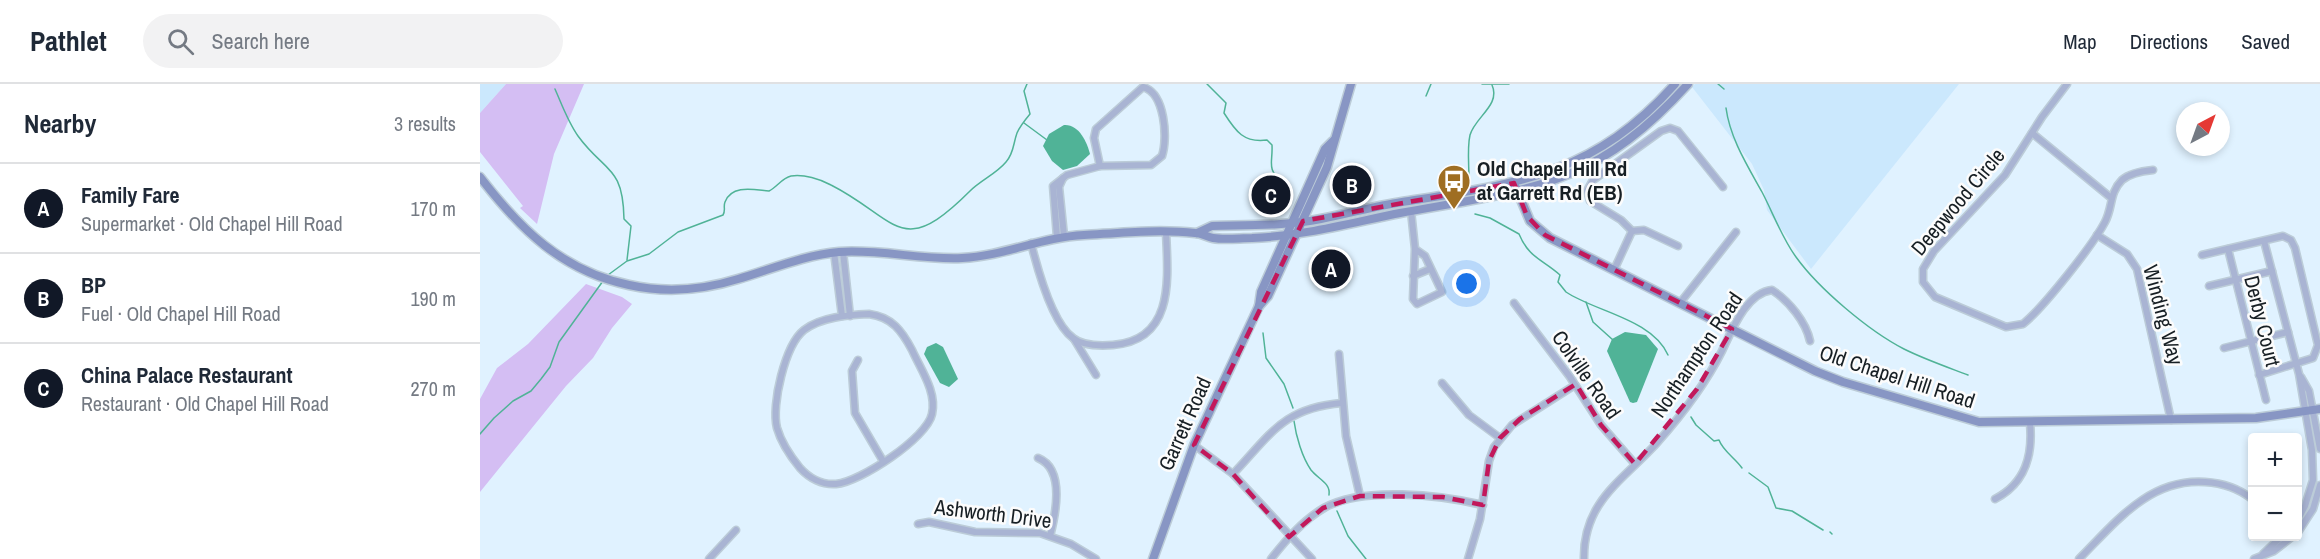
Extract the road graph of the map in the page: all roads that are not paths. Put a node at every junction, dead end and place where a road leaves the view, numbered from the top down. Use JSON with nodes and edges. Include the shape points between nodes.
{"nodes":[{"id":1,"x":1351,"y":84,"type":"edge"},
{"id":2,"x":1675,"y":84,"type":"edge"},
{"id":3,"x":1688,"y":84,"type":"edge"},
{"id":4,"x":2067,"y":84,"type":"edge"},
{"id":5,"x":2032,"y":133,"type":"junction"},
{"id":6,"x":1333,"y":141,"type":"junction"},
{"id":7,"x":1100,"y":166,"type":"junction"},
{"id":8,"x":2153,"y":170,"type":"dead end"},
{"id":9,"x":480,"y":177,"type":"edge"},
{"id":10,"x":1723,"y":187,"type":"dead end"},
{"id":11,"x":1515,"y":188,"type":"junction"},
{"id":12,"x":2110,"y":197,"type":"junction"},
{"id":13,"x":1411,"y":211,"type":"junction"},
{"id":14,"x":1303,"y":220,"type":"junction"},
{"id":15,"x":1293,"y":222,"type":"junction"},
{"id":16,"x":1632,"y":231,"type":"junction"},
{"id":17,"x":1166,"y":232,"type":"junction"},
{"id":18,"x":1736,"y":232,"type":"dead end"},
{"id":19,"x":1197,"y":233,"type":"junction"},
{"id":20,"x":1296,"y":234,"type":"junction"},
{"id":21,"x":2097,"y":235,"type":"junction"},
{"id":22,"x":1286,"y":236,"type":"junction"},
{"id":23,"x":1060,"y":237,"type":"junction"},
{"id":24,"x":2264,"y":241,"type":"junction"},
{"id":25,"x":1031,"y":243,"type":"junction"},
{"id":26,"x":1678,"y":246,"type":"dead end"},
{"id":27,"x":1415,"y":249,"type":"junction"},
{"id":28,"x":2228,"y":249,"type":"junction"},
{"id":29,"x":838,"y":252,"type":"junction"},
{"id":30,"x":2202,"y":255,"type":"dead end"},
{"id":31,"x":1430,"y":269,"type":"junction"},
{"id":32,"x":1614,"y":270,"type":"junction"},
{"id":33,"x":2272,"y":271,"type":"junction"},
{"id":34,"x":1413,"y":276,"type":"junction"},
{"id":35,"x":2236,"y":281,"type":"junction"},
{"id":36,"x":847,"y":283,"type":"junction"},
{"id":37,"x":838,"y":285,"type":"junction"},
{"id":38,"x":2209,"y":286,"type":"dead end"},
{"id":39,"x":1514,"y":303,"type":"dead end"},
{"id":40,"x":1680,"y":303,"type":"junction"},
{"id":41,"x":1259,"y":306,"type":"junction"},
{"id":42,"x":842,"y":316,"type":"junction"},
{"id":43,"x":850,"y":316,"type":"junction"},
{"id":44,"x":1732,"y":330,"type":"junction"},
{"id":45,"x":2288,"y":332,"type":"junction"},
{"id":46,"x":1073,"y":339,"type":"junction"},
{"id":47,"x":1810,"y":341,"type":"dead end"},
{"id":48,"x":2250,"y":341,"type":"junction"},
{"id":49,"x":2224,"y":348,"type":"dead end"},
{"id":50,"x":1339,"y":354,"type":"dead end"},
{"id":51,"x":858,"y":360,"type":"dead end"},
{"id":52,"x":2296,"y":363,"type":"junction"},
{"id":53,"x":1096,"y":375,"type":"dead end"},
{"id":54,"x":2259,"y":375,"type":"junction"},
{"id":55,"x":1442,"y":383,"type":"dead end"},
{"id":56,"x":1575,"y":385,"type":"junction"},
{"id":57,"x":2266,"y":400,"type":"dead end"},
{"id":58,"x":1342,"y":403,"type":"junction"},
{"id":59,"x":2313,"y":410,"type":"edge"},
{"id":60,"x":2171,"y":420,"type":"junction"},
{"id":61,"x":2030,"y":423,"type":"junction"},
{"id":62,"x":1500,"y":438,"type":"junction"},
{"id":63,"x":1194,"y":445,"type":"junction"},
{"id":64,"x":2320,"y":449,"type":"edge"},
{"id":65,"x":1038,"y":458,"type":"dead end"},
{"id":66,"x":883,"y":461,"type":"junction"},
{"id":67,"x":1635,"y":464,"type":"junction"},
{"id":68,"x":1233,"y":474,"type":"junction"},
{"id":69,"x":2320,"y":485,"type":"edge"},
{"id":70,"x":1360,"y":496,"type":"junction"},
{"id":71,"x":2248,"y":496,"type":"edge"},
{"id":72,"x":1995,"y":500,"type":"dead end"},
{"id":73,"x":1483,"y":505,"type":"junction"},
{"id":74,"x":2302,"y":512,"type":"edge"},
{"id":75,"x":918,"y":524,"type":"dead end"},
{"id":76,"x":2302,"y":526,"type":"edge"},
{"id":77,"x":736,"y":530,"type":"dead end"},
{"id":78,"x":1050,"y":536,"type":"junction"},
{"id":79,"x":1289,"y":537,"type":"junction"},
{"id":80,"x":2278,"y":541,"type":"edge"},
{"id":81,"x":2288,"y":541,"type":"edge"},
{"id":82,"x":2264,"y":557,"type":"edge"},
{"id":83,"x":709,"y":559,"type":"edge"},
{"id":84,"x":1096,"y":559,"type":"edge"},
{"id":85,"x":1153,"y":559,"type":"edge"},
{"id":86,"x":1271,"y":559,"type":"edge"},
{"id":87,"x":1312,"y":559,"type":"edge"},
{"id":88,"x":1468,"y":559,"type":"edge"},
{"id":89,"x":1584,"y":559,"type":"edge"},
{"id":90,"x":2079,"y":559,"type":"edge"},
{"id":91,"x":2254,"y":559,"type":"edge"}],
"edges":[{"from":1,"to":6,"type":"main road","name":"Garrett Road"},
{"from":2,"to":11,"type":"main road","via":[[1637,122],[1598,150]]},
{"from":3,"to":11,"type":"main road","via":[[1654,121],[1608,155],[1554,182]]},
{"from":4,"to":5,"type":"street","name":"Deepwood Circle"},
{"from":5,"to":12,"type":"street"},
{"from":5,"to":21,"type":"street","name":"Deepwood Circle","via":[[2005,176],[1924,264],[1922,277],[1927,290],[2006,327],[2018,326],[2029,319]]},
{"from":6,"to":14,"type":"main road","name":"Garrett Road","via":[[1333,152]]},
{"from":6,"to":15,"type":"main road","name":"Garrett Road","via":[[1325,149]]},
{"from":7,"to":7,"type":"street","via":[[1151,165],[1162,156],[1161,106],[1150,90],[1137,90],[1096,129]]},
{"from":7,"to":23,"type":"street","via":[[1063,178],[1059,192]]},
{"from":8,"to":12,"type":"street","name":"Deepwood Circle","via":[[2125,178]]},
{"from":9,"to":29,"type":"main road","via":[[534,239],[583,270],[625,284],[665,290],[712,286],[813,255]]},
{"from":10,"to":16,"type":"street","via":[[1678,131],[1661,131],[1593,180],[1587,191],[1590,201]]},
{"from":11,"to":13,"type":"main road"},
{"from":11,"to":14,"type":"main road"},
{"from":11,"to":32,"type":"main road","name":"Old Chapel Hill Road","via":[[1527,216],[1540,232]]},
{"from":12,"to":21,"type":"street","name":"Deepwood Circle","via":[[2108,215]]},
{"from":13,"to":20,"type":"main road"},
{"from":13,"to":27,"type":"street"},
{"from":14,"to":15,"type":"main road"},
{"from":14,"to":20,"type":"main road","name":"Garrett Road"},
{"from":15,"to":19,"type":"main road","via":[[1212,226]]},
{"from":15,"to":22,"type":"main road","name":"Garrett Road"},
{"from":16,"to":26,"type":"street","via":[[1644,230]]},
{"from":16,"to":32,"type":"street"},
{"from":17,"to":19,"type":"main road"},
{"from":17,"to":23,"type":"main road"},
{"from":17,"to":46,"type":"street","via":[[1164,306],[1151,328],[1133,341],[1118,344]]},
{"from":18,"to":40,"type":"street"},
{"from":19,"to":22,"type":"main road","via":[[1212,238]]},
{"from":20,"to":22,"type":"main road"},
{"from":20,"to":41,"type":"main road","name":"Garrett Road","via":[[1268,296]]},
{"from":21,"to":60,"type":"street","name":"Winding Way","via":[[2127,254],[2138,273]]},
{"from":22,"to":41,"type":"main road","name":"Garrett Road","via":[[1261,292]]},
{"from":23,"to":25,"type":"main road"},
{"from":24,"to":28,"type":"street"},
{"from":24,"to":33,"type":"street"},
{"from":24,"to":52,"type":"street","via":[[2283,236],[2295,248],[2318,345],[2313,358]]},
{"from":25,"to":29,"type":"main road","via":[[964,258]]},
{"from":25,"to":46,"type":"street","via":[[1051,304]]},
{"from":27,"to":31,"type":"street","via":[[1421,251]]},
{"from":27,"to":34,"type":"street"},
{"from":28,"to":30,"type":"street"},
{"from":28,"to":35,"type":"street","name":"Derby Court"},
{"from":29,"to":36,"type":"street"},
{"from":29,"to":37,"type":"street"},
{"from":31,"to":34,"type":"street"},
{"from":31,"to":34,"type":"street","via":[[1442,292],[1424,303],[1414,303]]},
{"from":32,"to":40,"type":"main road","name":"Old Chapel Hill Road"},
{"from":33,"to":35,"type":"street"},
{"from":33,"to":45,"type":"street"},
{"from":35,"to":38,"type":"street"},
{"from":35,"to":48,"type":"street","name":"Derby Court"},
{"from":36,"to":37,"type":"street"},
{"from":36,"to":43,"type":"street"},
{"from":37,"to":42,"type":"street"},
{"from":39,"to":56,"type":"street","name":"Colville Road"},
{"from":40,"to":44,"type":"main road","name":"Old Chapel Hill Road"},
{"from":41,"to":63,"type":"main road","name":"Garrett Road"},
{"from":42,"to":43,"type":"street"},
{"from":42,"to":66,"type":"street","via":[[810,326],[790,347],[776,411],[778,430],[802,470],[822,482],[851,481]]},
{"from":43,"to":66,"type":"street","via":[[875,315],[896,325],[932,394],[933,411],[927,428]]},
{"from":44,"to":47,"type":"street","name":"Northampton Road","via":[[1759,293],[1772,290],[1808,330]]},
{"from":44,"to":61,"type":"main road","name":"Old Chapel Hill Road","via":[[1843,382],[1979,422]]},
{"from":44,"to":67,"type":"street","name":"Northampton Road","via":[[1697,389],[1664,434]]},
{"from":45,"to":48,"type":"street"},
{"from":45,"to":52,"type":"street"},
{"from":46,"to":53,"type":"street"},
{"from":48,"to":49,"type":"street"},
{"from":48,"to":54,"type":"street","name":"Derby Court"},
{"from":50,"to":58,"type":"street"},
{"from":51,"to":66,"type":"street","via":[[852,371],[855,413]]},
{"from":52,"to":54,"type":"street"},
{"from":52,"to":59,"type":"street"},
{"from":54,"to":57,"type":"street","name":"Derby Court"},
{"from":55,"to":62,"type":"street","via":[[1469,415]]},
{"from":56,"to":62,"type":"street","via":[[1520,419]]},
{"from":56,"to":67,"type":"street","name":"Colville Road","via":[[1601,425]]},
{"from":58,"to":68,"type":"street","via":[[1311,407],[1290,417]]},
{"from":58,"to":70,"type":"street","via":[[1348,451]]},
{"from":59,"to":60,"type":"main road","name":"Old Chapel Hill Road","via":[[2256,418]]},
{"from":59,"to":64,"type":"street"},
{"from":59,"to":74,"type":"street","via":[[2313,480]]},
{"from":60,"to":61,"type":"main road","name":"Old Chapel Hill Road"},
{"from":61,"to":72,"type":"street","via":[[2031,446],[2026,467],[2015,485]]},
{"from":62,"to":73,"type":"street","via":[[1489,461]]},
{"from":63,"to":68,"type":"street"},
{"from":63,"to":85,"type":"main road","name":"Garrett Road"},
{"from":65,"to":78,"type":"street","via":[[1047,464],[1055,488],[1056,508]]},
{"from":67,"to":89,"type":"street","name":"Northampton Road","via":[[1598,504],[1586,534]]},
{"from":68,"to":79,"type":"street"},
{"from":69,"to":76,"type":"street","via":[[2313,509]]},
{"from":70,"to":73,"type":"street","via":[[1443,497]]},
{"from":70,"to":79,"type":"street","via":[[1323,508]]},
{"from":71,"to":90,"type":"street","via":[[2213,483],[2185,482],[2160,487]]},
{"from":73,"to":88,"type":"street"},
{"from":75,"to":78,"type":"street","name":"Ashworth Drive"},
{"from":77,"to":83,"type":"street"},
{"from":78,"to":84,"type":"street","name":"Ashworth Drive"},
{"from":79,"to":86,"type":"street"},
{"from":79,"to":87,"type":"street"},
{"from":80,"to":82,"type":"street"},
{"from":81,"to":82,"type":"street"},
{"from":82,"to":91,"type":"street"}]}
